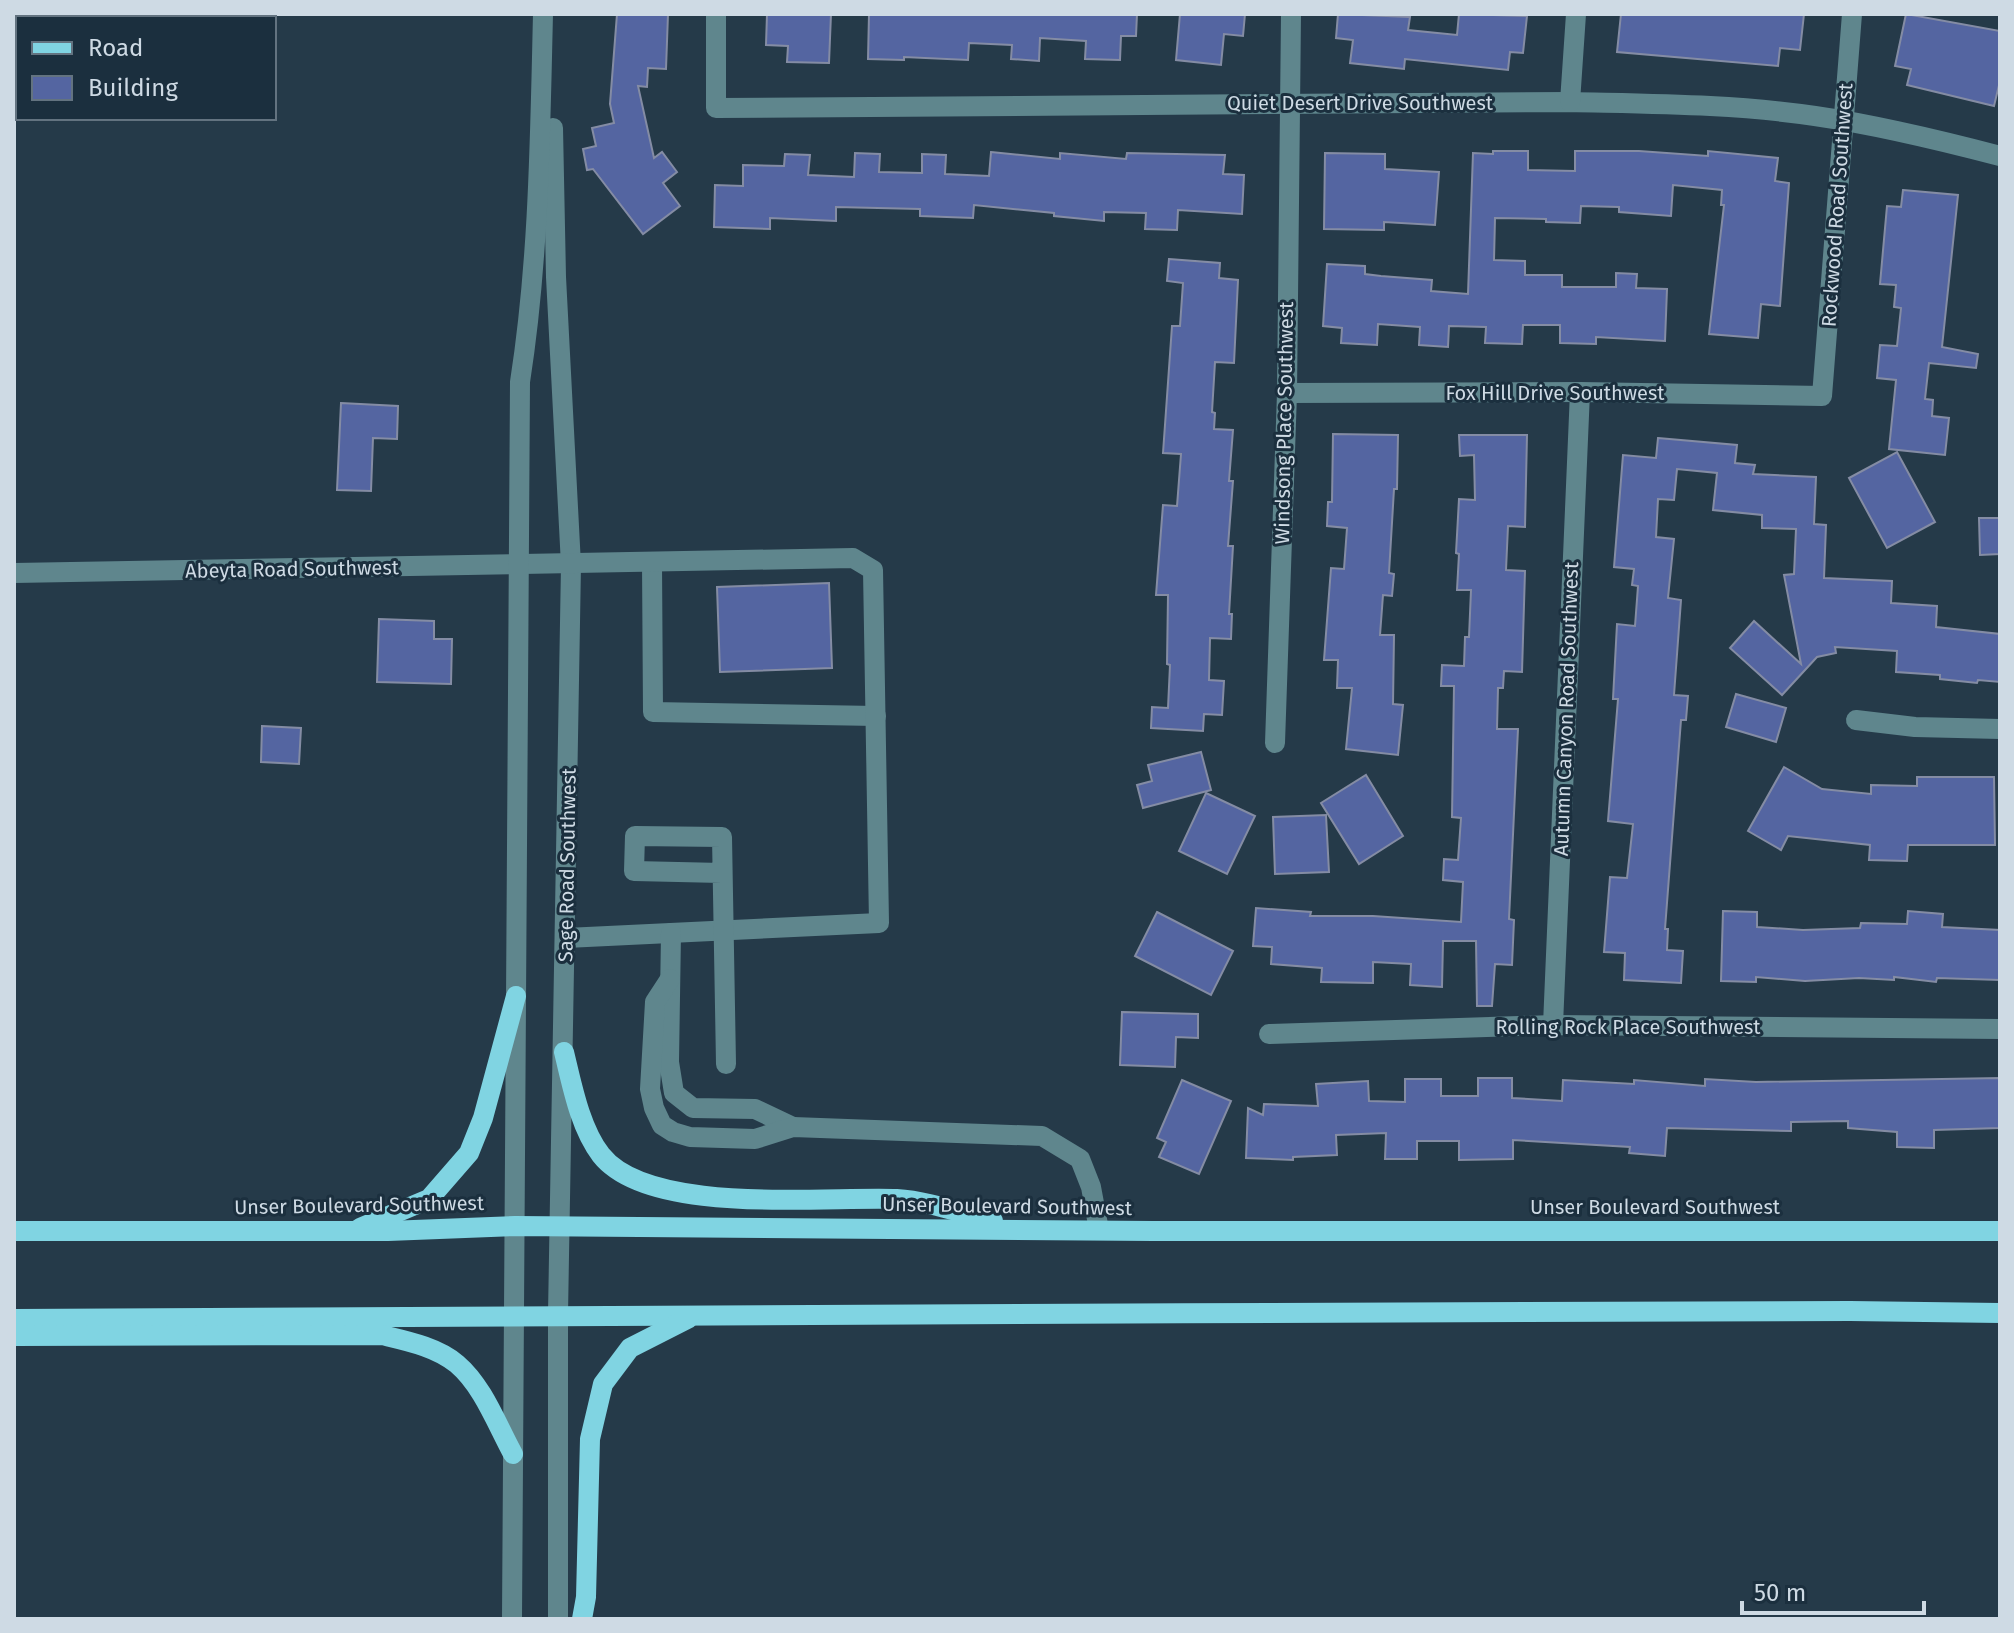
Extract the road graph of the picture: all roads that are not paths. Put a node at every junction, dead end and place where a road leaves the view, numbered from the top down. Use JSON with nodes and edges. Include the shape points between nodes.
{"nodes":[{"id":1,"x":543,"y":14,"type":"edge"},
{"id":2,"x":716,"y":14,"type":"edge"},
{"id":3,"x":1291,"y":14,"type":"edge"},
{"id":4,"x":1576,"y":14,"type":"edge"},
{"id":5,"x":1852,"y":14,"type":"edge"},
{"id":6,"x":1570,"y":102,"type":"junction"},
{"id":7,"x":1289,"y":104,"type":"junction"},
{"id":8,"x":541,"y":116,"type":"junction"},
{"id":9,"x":1844,"y":121,"type":"junction"},
{"id":10,"x":2000,"y":156,"type":"edge"},
{"id":11,"x":1580,"y":392,"type":"junction"},
{"id":12,"x":1287,"y":393,"type":"junction"},
{"id":13,"x":1822,"y":396,"type":"joint"},
{"id":14,"x":652,"y":563,"type":"junction"},
{"id":15,"x":571,"y":565,"type":"junction"},
{"id":16,"x":519,"y":566,"type":"junction"},
{"id":17,"x":14,"y":573,"type":"edge"},
{"id":18,"x":876,"y":716,"type":"junction"},
{"id":19,"x":1856,"y":720,"type":"dead end"},
{"id":20,"x":2000,"y":729,"type":"edge"},
{"id":21,"x":1275,"y":743,"type":"dead end"},
{"id":22,"x":722,"y":873,"type":"dead end"},
{"id":23,"x":724,"y":931,"type":"junction"},
{"id":24,"x":671,"y":933,"type":"junction"},
{"id":25,"x":566,"y":938,"type":"junction"},
{"id":26,"x":670,"y":979,"type":"junction"},
{"id":27,"x":516,"y":996,"type":"junction"},
{"id":28,"x":1553,"y":1025,"type":"junction"},
{"id":29,"x":1993,"y":1029,"type":"edge"},
{"id":30,"x":1269,"y":1034,"type":"dead end"},
{"id":31,"x":564,"y":1052,"type":"junction"},
{"id":32,"x":726,"y":1064,"type":"dead end"},
{"id":33,"x":793,"y":1127,"type":"junction"},
{"id":34,"x":515,"y":1226,"type":"junction"},
{"id":35,"x":560,"y":1226,"type":"junction"},
{"id":36,"x":1028,"y":1229,"type":"junction"},
{"id":37,"x":1099,"y":1230,"type":"junction"},
{"id":38,"x":14,"y":1231,"type":"edge"},
{"id":39,"x":353,"y":1231,"type":"junction"},
{"id":40,"x":2000,"y":1231,"type":"edge"},
{"id":41,"x":2000,"y":1313,"type":"edge"},
{"id":42,"x":513,"y":1314,"type":"junction"},
{"id":43,"x":558,"y":1314,"type":"junction"},
{"id":44,"x":694,"y":1316,"type":"junction"},
{"id":45,"x":14,"y":1319,"type":"edge"},
{"id":46,"x":14,"y":1336,"type":"edge"},
{"id":47,"x":513,"y":1454,"type":"junction"},
{"id":48,"x":512,"y":1619,"type":"edge"},
{"id":49,"x":558,"y":1619,"type":"edge"},
{"id":50,"x":582,"y":1619,"type":"edge"}],
"edges":[{"from":1,"to":8,"type":"street","name":"Sage Road Southwest"},
{"from":2,"to":7,"type":"street","name":"Quiet Desert Drive Southwest","via":[[716,108]]},
{"from":3,"to":7,"type":"street","name":"Windsong Place Southwest"},
{"from":4,"to":6,"type":"street"},
{"from":5,"to":9,"type":"street","name":"Rockwood Road Southwest"},
{"from":6,"to":7,"type":"street","name":"Quiet Desert Drive Southwest"},
{"from":6,"to":9,"type":"street","name":"Quiet Desert Drive Southwest","via":[[1710,106]]},
{"from":7,"to":12,"type":"street","name":"Windsong Place Southwest"},
{"from":8,"to":15,"type":"street","name":"Sage Road Southwest","via":[[554,128]]},
{"from":8,"to":16,"type":"street","name":"Sage Road Southwest","via":[[532,308],[520,382]]},
{"from":9,"to":10,"type":"street","name":"Quiet Desert Drive Southwest"},
{"from":9,"to":13,"type":"street","name":"Rockwood Road Southwest"},
{"from":11,"to":12,"type":"street","name":"Fox Hill Drive Southwest"},
{"from":11,"to":13,"type":"street","name":"Fox Hill Drive Southwest"},
{"from":11,"to":28,"type":"street","name":"Autumn Canyon Road Southwest"},
{"from":12,"to":21,"type":"street","name":"Windsong Place Southwest"},
{"from":14,"to":15,"type":"street","name":"Abeyta Road Southwest"},
{"from":14,"to":18,"type":"street","name":"Abeyta Road Southwest","via":[[853,558],[873,570]]},
{"from":14,"to":18,"type":"street","via":[[653,712]]},
{"from":15,"to":16,"type":"street","name":"Abeyta Road Southwest"},
{"from":15,"to":25,"type":"street","name":"Sage Road Southwest"},
{"from":16,"to":17,"type":"street","name":"Abeyta Road Southwest"},
{"from":16,"to":27,"type":"street","name":"Sage Road Southwest"},
{"from":18,"to":23,"type":"street","via":[[879,923]]},
{"from":19,"to":20,"type":"street"},
{"from":22,"to":23,"type":"street"},
{"from":23,"to":24,"type":"street"},
{"from":23,"to":32,"type":"street"},
{"from":24,"to":25,"type":"street"},
{"from":24,"to":26,"type":"street"},
{"from":25,"to":31,"type":"street","name":"Sage Road Southwest"},
{"from":26,"to":33,"type":"street","via":[[674,1093],[693,1108],[755,1109]]},
{"from":26,"to":33,"type":"street","via":[[655,1002],[651,1075],[654,1108],[662,1125],[690,1137],[755,1139]]},
{"from":27,"to":34,"type":"street","name":"Sage Road Southwest"},
{"from":27,"to":39,"type":"main road","via":[[469,1153],[429,1199]]},
{"from":28,"to":29,"type":"street","name":"Rolling Rock Place Southwest"},
{"from":28,"to":30,"type":"street","name":"Rolling Rock Place Southwest"},
{"from":31,"to":35,"type":"street","name":"Sage Road Southwest"},
{"from":31,"to":36,"type":"main road","via":[[580,1114],[601,1156],[626,1176],[656,1189],[728,1198],[901,1199]]},
{"from":33,"to":37,"type":"street","via":[[1042,1136],[1080,1159]]},
{"from":34,"to":35,"type":"main road","name":"Unser Boulevard Southwest"},
{"from":34,"to":39,"type":"main road","name":"Unser Boulevard Southwest"},
{"from":34,"to":42,"type":"street","name":"Sage Road Southwest"},
{"from":35,"to":36,"type":"main road","name":"Unser Boulevard Southwest"},
{"from":35,"to":43,"type":"street","name":"Sage Road Southwest"},
{"from":36,"to":37,"type":"main road","name":"Unser Boulevard Southwest"},
{"from":37,"to":40,"type":"main road","name":"Unser Boulevard Southwest"},
{"from":38,"to":39,"type":"main road","name":"Unser Boulevard Southwest"},
{"from":41,"to":44,"type":"main road"},
{"from":42,"to":43,"type":"main road"},
{"from":42,"to":45,"type":"main road"},
{"from":42,"to":47,"type":"street","name":"Sage Road Southwest"},
{"from":43,"to":44,"type":"main road"},
{"from":43,"to":49,"type":"street","name":"Sage Road Southwest"},
{"from":44,"to":50,"type":"main road","via":[[630,1348],[603,1384],[590,1439]]},
{"from":46,"to":47,"type":"main road","via":[[382,1335],[419,1344],[456,1363],[475,1383]]},
{"from":47,"to":48,"type":"street","name":"Sage Road Southwest"}]}
